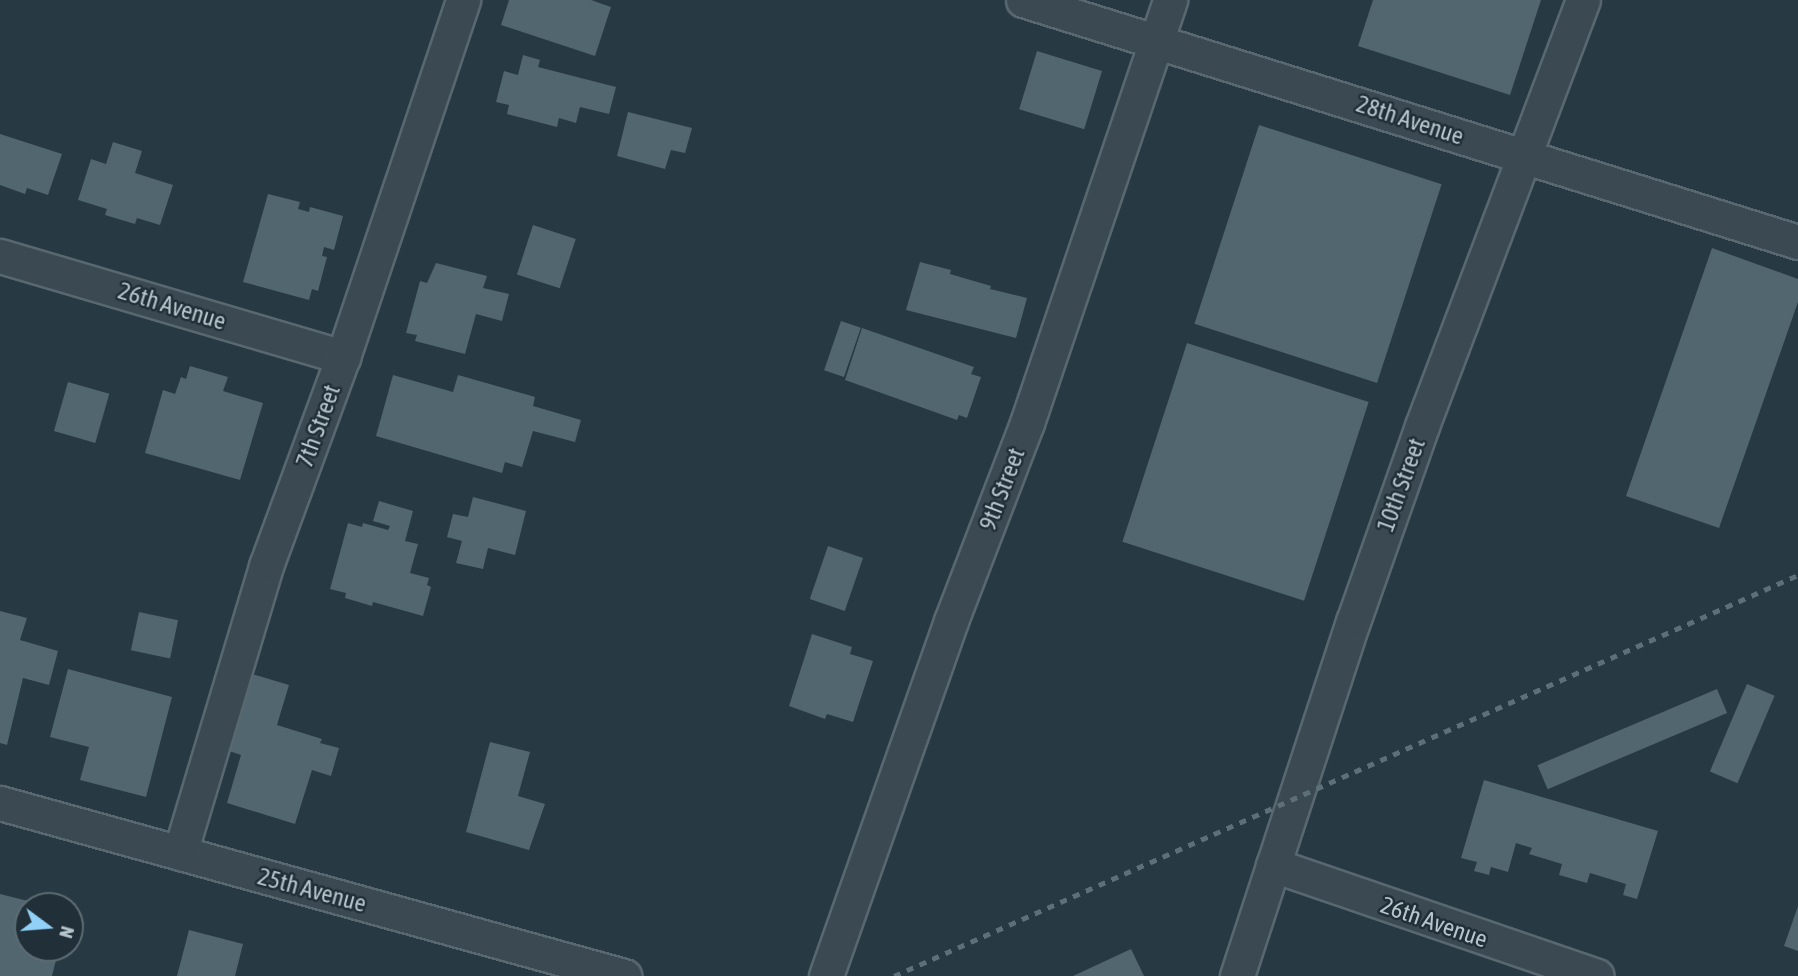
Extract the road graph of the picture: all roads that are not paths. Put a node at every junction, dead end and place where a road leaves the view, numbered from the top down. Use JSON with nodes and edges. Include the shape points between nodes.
{"nodes":[{"id":1,"x":463,"y":0,"type":"edge"},
{"id":2,"x":1023,"y":0,"type":"edge"},
{"id":3,"x":1170,"y":0,"type":"edge"},
{"id":4,"x":1583,"y":0,"type":"edge"},
{"id":5,"x":1155,"y":42,"type":"junction"},
{"id":6,"x":1525,"y":158,"type":"junction"},
{"id":7,"x":1798,"y":242,"type":"edge"},
{"id":8,"x":0,"y":257,"type":"edge"},
{"id":9,"x":343,"y":357,"type":"junction"},
{"id":10,"x":0,"y":803,"type":"edge"},
{"id":11,"x":180,"y":853,"type":"junction"},
{"id":12,"x":1273,"y":865,"type":"junction"},
{"id":13,"x":624,"y":976,"type":"edge"},
{"id":14,"x":827,"y":976,"type":"edge"},
{"id":15,"x":1237,"y":976,"type":"edge"},
{"id":16,"x":1597,"y":976,"type":"edge"}],
"edges":[{"from":1,"to":9,"type":"street","name":"7th Street"},
{"from":2,"to":5,"type":"street","name":"28th Avenue"},
{"from":3,"to":5,"type":"street","name":"9th Street"},
{"from":4,"to":6,"type":"street","name":"10th Street"},
{"from":5,"to":6,"type":"street","name":"28th Avenue"},
{"from":5,"to":14,"type":"street","name":"9th Street","via":[[1027,423],[951,621]]},
{"from":6,"to":7,"type":"street","name":"28th Avenue"},
{"from":6,"to":12,"type":"street","name":"10th Street","via":[[1418,439]]},
{"from":8,"to":9,"type":"street","name":"26th Avenue"},
{"from":9,"to":11,"type":"street","name":"7th Street","via":[[266,566]]},
{"from":10,"to":11,"type":"street","name":"25th Avenue"},
{"from":11,"to":13,"type":"street","name":"25th Avenue"},
{"from":12,"to":15,"type":"street","name":"10th Street"},
{"from":12,"to":16,"type":"street","name":"26th Avenue"}]}
